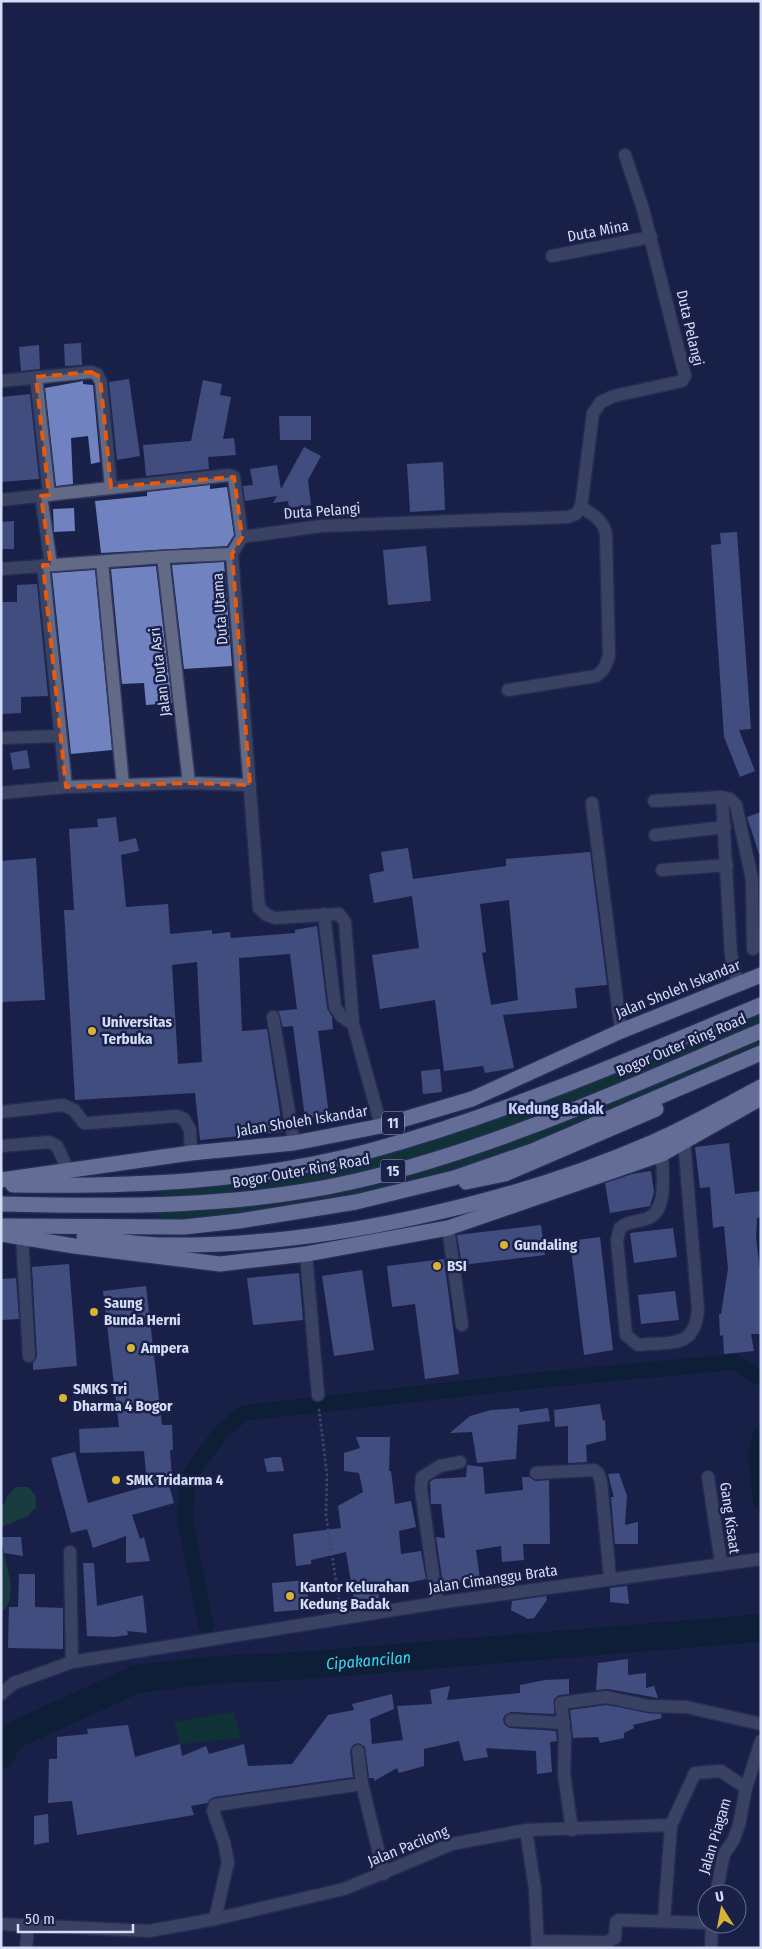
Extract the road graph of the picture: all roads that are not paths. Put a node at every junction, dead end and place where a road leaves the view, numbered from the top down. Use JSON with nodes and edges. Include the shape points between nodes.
{"nodes":[{"id":1,"x":625,"y":155,"type":"dead end"},
{"id":2,"x":651,"y":237,"type":"junction"},
{"id":3,"x":552,"y":256,"type":"dead end"},
{"id":4,"x":36,"y":377,"type":"junction"},
{"id":5,"x":1,"y":381,"type":"edge"},
{"id":6,"x":111,"y":487,"type":"junction"},
{"id":7,"x":45,"y":496,"type":"junction"},
{"id":8,"x":1,"y":500,"type":"edge"},
{"id":9,"x":581,"y":507,"type":"junction"},
{"id":10,"x":242,"y":537,"type":"junction"},
{"id":11,"x":232,"y":554,"type":"junction"},
{"id":12,"x":163,"y":557,"type":"junction"},
{"id":13,"x":102,"y":562,"type":"junction"},
{"id":14,"x":47,"y":565,"type":"junction"},
{"id":15,"x":1,"y":570,"type":"edge"},
{"id":16,"x":508,"y":690,"type":"dead end"},
{"id":17,"x":60,"y":736,"type":"junction"},
{"id":18,"x":1,"y":738,"type":"edge"},
{"id":19,"x":189,"y":782,"type":"junction"},
{"id":20,"x":123,"y":785,"type":"junction"},
{"id":21,"x":250,"y":785,"type":"junction"},
{"id":22,"x":66,"y":788,"type":"junction"},
{"id":23,"x":1,"y":793,"type":"edge"},
{"id":24,"x":722,"y":797,"type":"junction"},
{"id":25,"x":654,"y":801,"type":"dead end"},
{"id":26,"x":592,"y":803,"type":"dead end"},
{"id":27,"x":725,"y":827,"type":"junction"},
{"id":28,"x":655,"y":835,"type":"dead end"},
{"id":29,"x":727,"y":865,"type":"junction"},
{"id":30,"x":662,"y":870,"type":"dead end"},
{"id":31,"x":324,"y":914,"type":"junction"},
{"id":32,"x":757,"y":948,"type":"edge"},
{"id":33,"x":732,"y":955,"type":"junction"},
{"id":34,"x":761,"y":975,"type":"edge"},
{"id":35,"x":737,"y":983,"type":"junction"},
{"id":36,"x":761,"y":1001,"type":"edge"},
{"id":37,"x":761,"y":1005,"type":"edge"},
{"id":38,"x":273,"y":1017,"type":"dead end"},
{"id":39,"x":352,"y":1024,"type":"junction"},
{"id":40,"x":761,"y":1030,"type":"edge"},
{"id":41,"x":621,"y":1031,"type":"junction"},
{"id":42,"x":761,"y":1053,"type":"edge"},
{"id":43,"x":761,"y":1063,"type":"edge"},
{"id":44,"x":761,"y":1087,"type":"edge"},
{"id":45,"x":761,"y":1098,"type":"edge"},
{"id":46,"x":1,"y":1112,"type":"edge"},
{"id":47,"x":382,"y":1126,"type":"junction"},
{"id":48,"x":684,"y":1141,"type":"junction"},
{"id":49,"x":294,"y":1142,"type":"junction"},
{"id":50,"x":1,"y":1146,"type":"edge"},
{"id":51,"x":191,"y":1153,"type":"junction"},
{"id":52,"x":662,"y":1154,"type":"junction"},
{"id":53,"x":68,"y":1170,"type":"junction"},
{"id":54,"x":1,"y":1180,"type":"edge"},
{"id":55,"x":1,"y":1185,"type":"edge"},
{"id":56,"x":112,"y":1186,"type":"junction"},
{"id":57,"x":1,"y":1204,"type":"edge"},
{"id":58,"x":1,"y":1226,"type":"edge"},
{"id":59,"x":448,"y":1228,"type":"junction"},
{"id":60,"x":1,"y":1234,"type":"edge"},
{"id":61,"x":22,"y":1237,"type":"junction"},
{"id":62,"x":84,"y":1237,"type":"junction"},
{"id":63,"x":306,"y":1254,"type":"junction"},
{"id":64,"x":462,"y":1325,"type":"dead end"},
{"id":65,"x":28,"y":1356,"type":"dead end"},
{"id":66,"x":318,"y":1401,"type":"road end"},
{"id":67,"x":460,"y":1462,"type":"dead end"},
{"id":68,"x":536,"y":1472,"type":"dead end"},
{"id":69,"x":708,"y":1477,"type":"dead end"},
{"id":70,"x":70,"y":1552,"type":"dead end"},
{"id":71,"x":761,"y":1559,"type":"edge"},
{"id":72,"x":721,"y":1563,"type":"junction"},
{"id":73,"x":610,"y":1578,"type":"junction"},
{"id":74,"x":437,"y":1603,"type":"junction"},
{"id":75,"x":72,"y":1662,"type":"junction"},
{"id":76,"x":1,"y":1694,"type":"edge"},
{"id":77,"x":511,"y":1720,"type":"dead end"},
{"id":78,"x":564,"y":1723,"type":"junction"},
{"id":79,"x":761,"y":1724,"type":"edge"},
{"id":80,"x":761,"y":1741,"type":"edge"},
{"id":81,"x":358,"y":1751,"type":"dead end"},
{"id":82,"x":362,"y":1784,"type":"junction"},
{"id":83,"x":746,"y":1788,"type":"junction"},
{"id":84,"x":671,"y":1825,"type":"junction"},
{"id":85,"x":526,"y":1830,"type":"junction"},
{"id":86,"x":572,"y":1830,"type":"junction"},
{"id":87,"x":384,"y":1874,"type":"junction"},
{"id":88,"x":718,"y":1884,"type":"edge"},
{"id":89,"x":215,"y":1920,"type":"junction"},
{"id":90,"x":664,"y":1920,"type":"junction"},
{"id":91,"x":697,"y":1922,"type":"edge"},
{"id":92,"x":1,"y":1924,"type":"edge"},
{"id":93,"x":28,"y":1926,"type":"junction"},
{"id":94,"x":712,"y":1934,"type":"edge"},
{"id":95,"x":538,"y":1944,"type":"edge"},
{"id":96,"x":26,"y":1948,"type":"edge"},
{"id":97,"x":711,"y":1948,"type":"edge"}],
"edges":[{"from":1,"to":2,"type":"street","name":"Duta Pelangi"},
{"from":2,"to":3,"type":"street","name":"Duta Mina"},
{"from":2,"to":9,"type":"street","name":"Duta Pelangi","via":[[685,376],[682,381],[614,396],[602,402],[592,413]]},
{"from":4,"to":5,"type":"street"},
{"from":4,"to":6,"type":"street","via":[[92,372],[100,377]]},
{"from":4,"to":7,"type":"street"},
{"from":6,"to":7,"type":"street"},
{"from":6,"to":10,"type":"street","via":[[232,475]]},
{"from":7,"to":8,"type":"street"},
{"from":7,"to":14,"type":"street"},
{"from":9,"to":10,"type":"street","name":"Duta Pelangi","via":[[568,517],[321,526]]},
{"from":9,"to":16,"type":"street","via":[[600,520],[606,535],[609,647],[606,664],[602,673],[596,676]]},
{"from":10,"to":11,"type":"street","name":"Duta Utama"},
{"from":11,"to":12,"type":"street"},
{"from":11,"to":21,"type":"street","name":"Duta Utama"},
{"from":12,"to":13,"type":"street"},
{"from":12,"to":19,"type":"street","name":"Jalan Duta Asri"},
{"from":13,"to":14,"type":"street"},
{"from":13,"to":20,"type":"street"},
{"from":14,"to":15,"type":"street"},
{"from":14,"to":17,"type":"street"},
{"from":17,"to":18,"type":"street"},
{"from":17,"to":22,"type":"street"},
{"from":19,"to":20,"type":"street"},
{"from":19,"to":21,"type":"street"},
{"from":20,"to":22,"type":"street"},
{"from":21,"to":31,"type":"street","name":"Duta Utama","via":[[259,908],[266,916],[276,918]]},
{"from":22,"to":23,"type":"street"},
{"from":24,"to":25,"type":"street"},
{"from":24,"to":27,"type":"street"},
{"from":24,"to":32,"type":"street","via":[[736,805],[750,865]]},
{"from":26,"to":41,"type":"street"},
{"from":27,"to":28,"type":"street"},
{"from":27,"to":29,"type":"street"},
{"from":29,"to":30,"type":"street"},
{"from":29,"to":33,"type":"street"},
{"from":31,"to":39,"type":"street","name":"Duta Utama","via":[[335,1007]]},
{"from":31,"to":39,"type":"street","name":"Duta Utama","via":[[339,914],[345,922]]},
{"from":32,"to":33,"type":"street"},
{"from":33,"to":35,"type":"street"},
{"from":34,"to":35,"type":"highway","name":"Jalan Sholeh Iskandar","number":"11"},
{"from":35,"to":41,"type":"highway","name":"Jalan Sholeh Iskandar","number":"11"},
{"from":36,"to":56,"type":"highway","via":[[505,1101],[373,1141]]},
{"from":37,"to":56,"type":"highway","via":[[504,1110],[372,1150],[199,1181]]},
{"from":38,"to":49,"type":"street"},
{"from":39,"to":47,"type":"street","name":"Duta Utama"},
{"from":40,"to":57,"type":"highway","name":"Bogor Outer Ring Road","number":"15","via":[[542,1123],[441,1159],[355,1181],[237,1200],[132,1207]]},
{"from":41,"to":47,"type":"highway","name":"Jalan Sholeh Iskandar","number":"11","via":[[472,1099]]},
{"from":42,"to":58,"type":"highway","number":"15","via":[[535,1150],[454,1178],[356,1202],[184,1227]]},
{"from":43,"to":62,"type":"highway","via":[[505,1174],[222,1234]]},
{"from":44,"to":62,"type":"highway","via":[[653,1142],[549,1180],[448,1210],[344,1230],[244,1243],[165,1245]]},
{"from":45,"to":48,"type":"highway"},
{"from":46,"to":51,"type":"street","via":[[63,1106],[74,1110],[84,1123],[177,1116],[184,1119],[190,1130]]},
{"from":47,"to":49,"type":"highway","name":"Jalan Sholeh Iskandar","number":"11"},
{"from":48,"to":52,"type":"highway"},
{"from":48,"to":52,"type":"street","via":[[697,1324],[692,1335],[683,1340],[638,1345],[626,1335],[618,1240],[620,1228],[626,1223],[646,1219],[658,1209],[662,1197]]},
{"from":49,"to":51,"type":"highway","name":"Jalan Sholeh Iskandar","number":"11"},
{"from":50,"to":53,"type":"street","via":[[49,1142],[57,1146]]},
{"from":51,"to":53,"type":"highway","name":"Jalan Sholeh Iskandar","number":"11"},
{"from":52,"to":59,"type":"highway"},
{"from":53,"to":54,"type":"highway","name":"Jalan Sholeh Iskandar","number":"11"},
{"from":55,"to":56,"type":"highway"},
{"from":59,"to":63,"type":"highway"},
{"from":59,"to":64,"type":"street"},
{"from":60,"to":61,"type":"highway"},
{"from":61,"to":62,"type":"highway"},
{"from":61,"to":63,"type":"highway","via":[[220,1264]]},
{"from":61,"to":65,"type":"street"},
{"from":63,"to":66,"type":"street"},
{"from":67,"to":74,"type":"street","via":[[440,1466],[422,1477]]},
{"from":68,"to":73,"type":"street","via":[[594,1470],[598,1473]]},
{"from":69,"to":72,"type":"street","name":"Gang Kisaat"},
{"from":70,"to":75,"type":"street"},
{"from":71,"to":72,"type":"street","name":"Jalan Cimanggu Brata"},
{"from":72,"to":73,"type":"street","name":"Jalan Cimanggu Brata"},
{"from":73,"to":74,"type":"street","name":"Jalan Cimanggu Brata"},
{"from":74,"to":75,"type":"street","name":"Jalan Cimanggu Brata"},
{"from":75,"to":76,"type":"street","name":"Jalan Cimanggu Brata","via":[[14,1683]]},
{"from":77,"to":78,"type":"street"},
{"from":78,"to":79,"type":"street","via":[[561,1703],[606,1697],[649,1706],[686,1707]]},
{"from":78,"to":86,"type":"street","via":[[564,1774]]},
{"from":80,"to":83,"type":"street"},
{"from":81,"to":82,"type":"street"},
{"from":82,"to":87,"type":"street"},
{"from":82,"to":89,"type":"street","via":[[215,1805],[213,1811],[228,1862]]},
{"from":83,"to":84,"type":"street","via":[[721,1771],[696,1773]]},
{"from":83,"to":88,"type":"street","name":"Jalan Piagam","via":[[739,1825],[724,1854]]},
{"from":84,"to":86,"type":"street","name":"Jalan Pacilong"},
{"from":84,"to":90,"type":"street"},
{"from":85,"to":86,"type":"street","name":"Jalan Pacilong"},
{"from":85,"to":87,"type":"street","name":"Jalan Pacilong","via":[[452,1844]]},
{"from":85,"to":95,"type":"street","via":[[535,1888]]},
{"from":87,"to":89,"type":"street","name":"Jalan Pacilong","via":[[344,1889]]},
{"from":89,"to":93,"type":"street","name":"Jalan Pacilong","via":[[149,1930]]},
{"from":90,"to":91,"type":"street"},
{"from":90,"to":95,"type":"street","via":[[619,1920],[615,1938],[606,1942]]},
{"from":92,"to":93,"type":"street","name":"Jalan Pacilong"},
{"from":93,"to":96,"type":"street"},
{"from":94,"to":97,"type":"street"}]}
